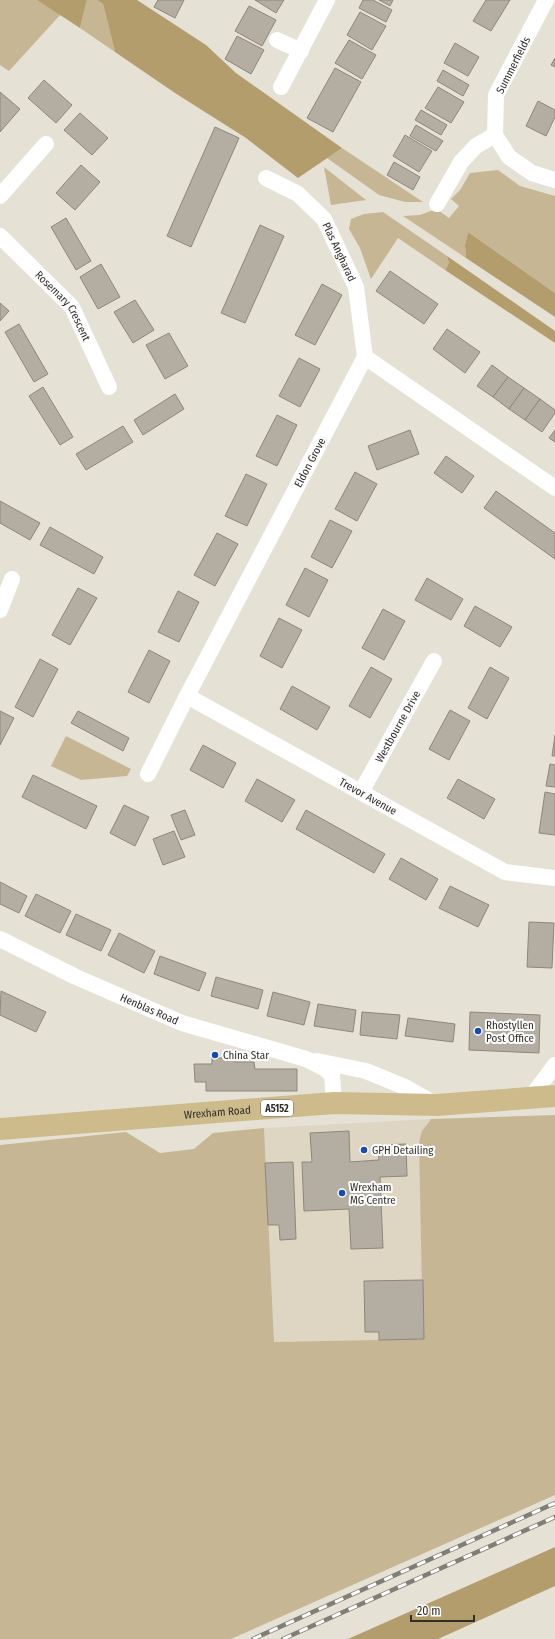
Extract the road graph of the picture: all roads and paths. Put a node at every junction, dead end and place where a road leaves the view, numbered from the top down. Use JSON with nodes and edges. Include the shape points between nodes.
{"nodes":[{"id":1,"x":327,"y":0,"type":"edge"},
{"id":2,"x":546,"y":0,"type":"edge"},
{"id":3,"x":277,"y":40,"type":"dead end"},
{"id":4,"x":301,"y":51,"type":"junction"},
{"id":5,"x":281,"y":88,"type":"dead end"},
{"id":6,"x":495,"y":135,"type":"junction"},
{"id":7,"x":46,"y":144,"type":"dead end"},
{"id":8,"x":266,"y":178,"type":"dead end"},
{"id":9,"x":555,"y":180,"type":"edge"},
{"id":10,"x":0,"y":196,"type":"edge"},
{"id":11,"x":437,"y":204,"type":"dead end"},
{"id":12,"x":0,"y":236,"type":"edge"},
{"id":13,"x":365,"y":357,"type":"junction"},
{"id":14,"x":109,"y":387,"type":"dead end"},
{"id":15,"x":555,"y":488,"type":"edge"},
{"id":16,"x":12,"y":579,"type":"dead end"},
{"id":17,"x":0,"y":610,"type":"edge"},
{"id":18,"x":434,"y":661,"type":"dead end"},
{"id":19,"x":187,"y":696,"type":"junction"},
{"id":20,"x":148,"y":774,"type":"dead end"},
{"id":21,"x":361,"y":792,"type":"junction"},
{"id":22,"x":555,"y":878,"type":"edge"},
{"id":23,"x":0,"y":939,"type":"edge"},
{"id":24,"x":306,"y":1058,"type":"junction"},
{"id":25,"x":555,"y":1065,"type":"edge"},
{"id":26,"x":555,"y":1096,"type":"edge"},
{"id":27,"x":531,"y":1097,"type":"junction"},
{"id":28,"x":334,"y":1104,"type":"junction"},
{"id":29,"x":437,"y":1105,"type":"junction"},
{"id":30,"x":0,"y":1129,"type":"edge"}],
"edges":[{"from":1,"to":4,"type":"street"},
{"from":2,"to":6,"type":"street","name":"Summerfields","via":[[496,95]]},
{"from":3,"to":4,"type":"street"},
{"from":4,"to":5,"type":"street"},
{"from":6,"to":9,"type":"street","via":[[509,157],[532,173]]},
{"from":6,"to":11,"type":"street","via":[[476,146],[460,162]]},
{"from":7,"to":10,"type":"street"},
{"from":8,"to":13,"type":"street","name":"Plas Angharad","via":[[298,194],[324,219],[356,287]]},
{"from":12,"to":14,"type":"street","name":"Rosemary Crescent","via":[[72,307]]},
{"from":13,"to":15,"type":"street"},
{"from":13,"to":19,"type":"street","name":"Eldon Grove"},
{"from":16,"to":17,"type":"street"},
{"from":18,"to":21,"type":"street","name":"Westbourne Drive"},
{"from":19,"to":20,"type":"street","name":"Eldon Grove"},
{"from":19,"to":21,"type":"street","name":"Trevor Avenue"},
{"from":21,"to":22,"type":"street","name":"Trevor Avenue","via":[[505,872]]},
{"from":23,"to":24,"type":"street","name":"Henblas Road","via":[[76,977],[182,1023]]},
{"from":24,"to":28,"type":"street","name":"Henblas Road","via":[[332,1075]]},
{"from":24,"to":29,"type":"street","name":"Henblas Road","via":[[366,1071],[405,1087]]},
{"from":25,"to":27,"type":"street"},
{"from":26,"to":27,"type":"main road","name":"Wrexham Road","number":"A5152"},
{"from":27,"to":29,"type":"main road","name":"Wrexham Road","number":"A5152"},
{"from":28,"to":29,"type":"main road","name":"Wrexham Road","number":"A5152"},
{"from":28,"to":30,"type":"main road","name":"Wrexham Road","number":"A5152"}]}
